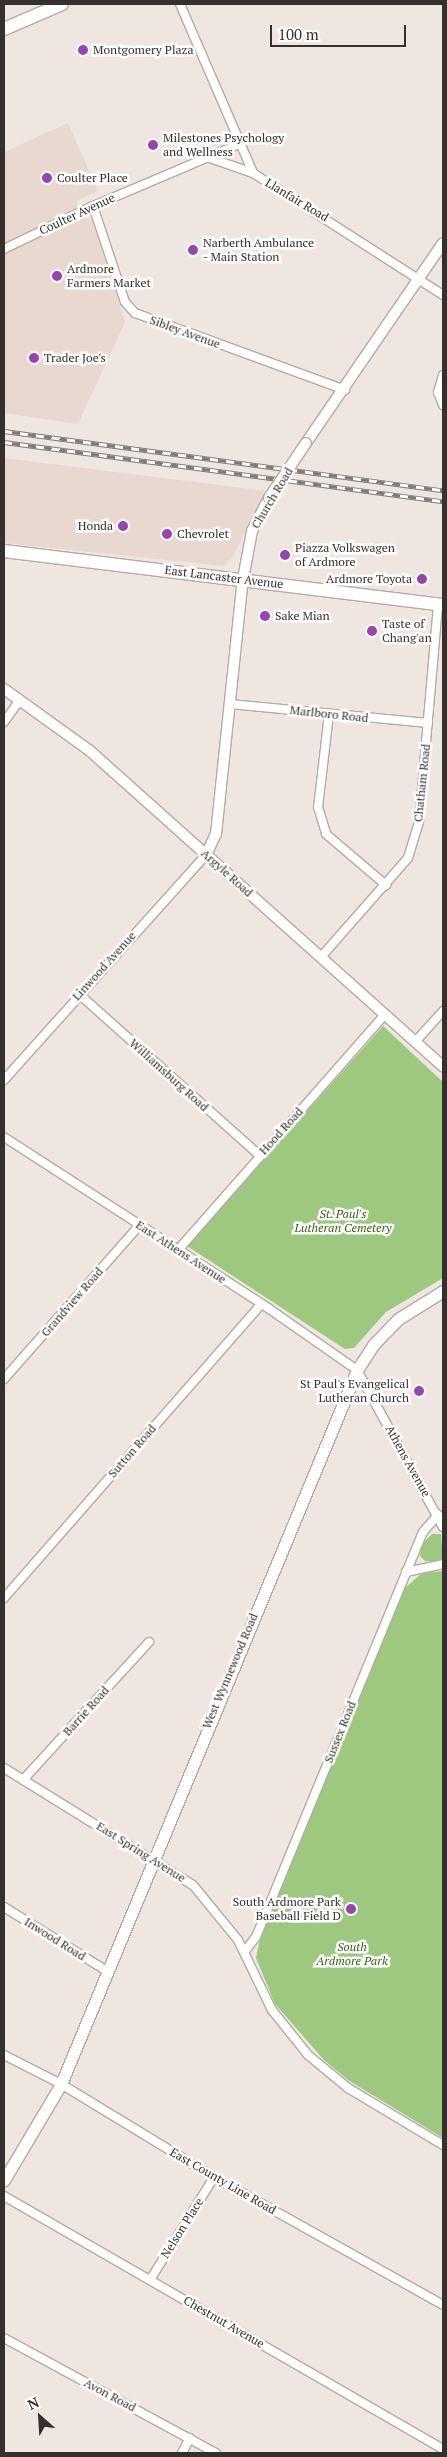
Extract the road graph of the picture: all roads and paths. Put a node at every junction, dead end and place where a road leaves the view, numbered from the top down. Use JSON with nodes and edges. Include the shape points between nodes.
{"nodes":[{"id":1,"x":62,"y":4,"type":"edge"},
{"id":2,"x":180,"y":4,"type":"edge"},
{"id":3,"x":4,"y":29,"type":"edge"},
{"id":4,"x":239,"y":144,"type":"junction"},
{"id":5,"x":207,"y":158,"type":"junction"},
{"id":6,"x":253,"y":173,"type":"junction"},
{"id":7,"x":93,"y":206,"type":"junction"},
{"id":8,"x":443,"y":243,"type":"edge"},
{"id":9,"x":4,"y":249,"type":"edge"},
{"id":10,"x":420,"y":277,"type":"junction"},
{"id":11,"x":443,"y":294,"type":"edge"},
{"id":12,"x":443,"y":375,"type":"edge"},
{"id":13,"x":345,"y":390,"type":"junction"},
{"id":14,"x":443,"y":405,"type":"edge"},
{"id":15,"x":4,"y":551,"type":"edge"},
{"id":16,"x":243,"y":578,"type":"junction"},
{"id":17,"x":441,"y":605,"type":"edge"},
{"id":18,"x":4,"y":689,"type":"edge"},
{"id":19,"x":20,"y":700,"type":"junction"},
{"id":20,"x":230,"y":704,"type":"junction"},
{"id":21,"x":329,"y":714,"type":"junction"},
{"id":22,"x":4,"y":722,"type":"edge"},
{"id":23,"x":428,"y":723,"type":"junction"},
{"id":24,"x":206,"y":855,"type":"junction"},
{"id":25,"x":386,"y":886,"type":"junction"},
{"id":26,"x":321,"y":957,"type":"junction"},
{"id":27,"x":79,"y":994,"type":"junction"},
{"id":28,"x":443,"y":1011,"type":"edge"},
{"id":29,"x":385,"y":1014,"type":"junction"},
{"id":30,"x":415,"y":1042,"type":"junction"},
{"id":31,"x":443,"y":1067,"type":"edge"},
{"id":32,"x":4,"y":1080,"type":"edge"},
{"id":33,"x":4,"y":1137,"type":"edge"},
{"id":34,"x":260,"y":1155,"type":"junction"},
{"id":35,"x":140,"y":1225,"type":"junction"},
{"id":36,"x":178,"y":1250,"type":"junction"},
{"id":37,"x":443,"y":1291,"type":"edge"},
{"id":38,"x":261,"y":1304,"type":"junction"},
{"id":39,"x":356,"y":1370,"type":"junction"},
{"id":40,"x":4,"y":1379,"type":"edge"},
{"id":41,"x":438,"y":1515,"type":"junction"},
{"id":42,"x":443,"y":1527,"type":"edge"},
{"id":43,"x":443,"y":1564,"type":"edge"},
{"id":44,"x":406,"y":1572,"type":"junction"},
{"id":45,"x":4,"y":1598,"type":"edge"},
{"id":46,"x":149,"y":1642,"type":"dead end"},
{"id":47,"x":4,"y":1768,"type":"edge"},
{"id":48,"x":23,"y":1780,"type":"junction"},
{"id":49,"x":152,"y":1858,"type":"junction"},
{"id":50,"x":4,"y":1907,"type":"edge"},
{"id":51,"x":245,"y":1951,"type":"junction"},
{"id":52,"x":107,"y":1971,"type":"junction"},
{"id":53,"x":4,"y":2056,"type":"edge"},
{"id":54,"x":61,"y":2084,"type":"junction"},
{"id":55,"x":443,"y":2145,"type":"edge"},
{"id":56,"x":214,"y":2177,"type":"junction"},
{"id":57,"x":4,"y":2180,"type":"edge"},
{"id":58,"x":4,"y":2196,"type":"edge"},
{"id":59,"x":150,"y":2280,"type":"junction"},
{"id":60,"x":443,"y":2305,"type":"edge"},
{"id":61,"x":4,"y":2338,"type":"edge"},
{"id":62,"x":190,"y":2438,"type":"junction"},
{"id":63,"x":443,"y":2449,"type":"edge"},
{"id":64,"x":182,"y":2453,"type":"edge"},
{"id":65,"x":216,"y":2453,"type":"edge"}],
"edges":[{"from":1,"to":3,"type":"main road"},
{"from":2,"to":4,"type":"street","name":"Llanfair Road"},
{"from":4,"to":5,"type":"street","name":"Coulter Avenue"},
{"from":4,"to":6,"type":"street","name":"Llanfair Road"},
{"from":5,"to":6,"type":"street"},
{"from":5,"to":7,"type":"street","name":"Coulter Avenue"},
{"from":6,"to":10,"type":"street","name":"Llanfair Road"},
{"from":7,"to":9,"type":"street","name":"Coulter Avenue"},
{"from":7,"to":13,"type":"street","name":"Sibley Avenue","via":[[125,302],[135,313]]},
{"from":8,"to":10,"type":"street","name":"Church Road"},
{"from":10,"to":11,"type":"street","name":"Llanfair Road"},
{"from":10,"to":13,"type":"street","name":"Church Road"},
{"from":12,"to":14,"type":"street","via":[[438,392]]},
{"from":13,"to":16,"type":"street","name":"Church Road","bridge":true,"via":[[269,498],[252,531]]},
{"from":15,"to":16,"type":"main road","name":"East Lancaster Avenue"},
{"from":16,"to":17,"type":"main road","name":"East Lancaster Avenue"},
{"from":16,"to":20,"type":"street","name":"Church Road"},
{"from":17,"to":23,"type":"street","name":"Chatham Road"},
{"from":18,"to":19,"type":"street","name":"Argyle Road"},
{"from":19,"to":22,"type":"street"},
{"from":19,"to":24,"type":"street","name":"Argyle Road","via":[[89,750]]},
{"from":20,"to":21,"type":"street","name":"Marlboro Road"},
{"from":20,"to":24,"type":"street","name":"Church Road","via":[[216,834]]},
{"from":21,"to":23,"type":"street","name":"Marlboro Road"},
{"from":21,"to":25,"type":"street","via":[[318,807],[326,834]]},
{"from":23,"to":25,"type":"street","name":"Chatham Road","via":[[419,822],[408,858]]},
{"from":24,"to":26,"type":"street","name":"Argyle Road"},
{"from":24,"to":27,"type":"street","name":"Linwood Avenue"},
{"from":25,"to":26,"type":"street","name":"Chatham Road"},
{"from":26,"to":29,"type":"street","name":"Argyle Road"},
{"from":27,"to":32,"type":"street","name":"Linwood Avenue"},
{"from":27,"to":34,"type":"street","name":"Williamsburg Road"},
{"from":28,"to":30,"type":"street"},
{"from":29,"to":30,"type":"street","name":"Argyle Road"},
{"from":29,"to":34,"type":"street","name":"Hood Road"},
{"from":30,"to":31,"type":"street","name":"Argyle Road"},
{"from":33,"to":35,"type":"street","name":"East Athens Avenue"},
{"from":34,"to":36,"type":"street","name":"Hood Road"},
{"from":35,"to":36,"type":"street","name":"East Athens Avenue"},
{"from":35,"to":40,"type":"street","name":"Grandview Road"},
{"from":36,"to":38,"type":"street","name":"East Athens Avenue"},
{"from":37,"to":39,"type":"main road","name":"West Wynnewood Road","via":[[398,1319],[373,1345]]},
{"from":38,"to":39,"type":"street","name":"East Athens Avenue"},
{"from":38,"to":45,"type":"street","name":"Sutton Road"},
{"from":39,"to":41,"type":"street","name":"Athens Avenue"},
{"from":39,"to":49,"type":"main road","name":"West Wynnewood Road"},
{"from":41,"to":42,"type":"street","name":"Athens Avenue"},
{"from":41,"to":44,"type":"street","name":"Sussex Road","via":[[422,1532]]},
{"from":43,"to":44,"type":"street"},
{"from":44,"to":51,"type":"street","name":"Sussex Road","via":[[256,1937]]},
{"from":46,"to":48,"type":"street","name":"Barrie Road"},
{"from":47,"to":48,"type":"street","name":"East Spring Avenue"},
{"from":48,"to":49,"type":"street","name":"East Spring Avenue"},
{"from":49,"to":51,"type":"street","name":"East Spring Avenue","via":[[193,1885],[226,1922]]},
{"from":49,"to":52,"type":"main road","name":"West Wynnewood Road"},
{"from":50,"to":52,"type":"street","name":"Inwood Road"},
{"from":51,"to":55,"type":"street","name":"East Spring Avenue","via":[[275,2015],[308,2055],[348,2088]]},
{"from":52,"to":54,"type":"main road","name":"West Wynnewood Road"},
{"from":53,"to":54,"type":"street","name":"East County Line Road"},
{"from":54,"to":56,"type":"street","name":"East County Line Road"},
{"from":54,"to":57,"type":"main road","name":"West Wynnewood Road"},
{"from":56,"to":59,"type":"street","name":"Nelson Place"},
{"from":56,"to":60,"type":"street","name":"East County Line Road"},
{"from":58,"to":59,"type":"street","name":"Chestnut Avenue"},
{"from":59,"to":63,"type":"street","name":"Chestnut Avenue"},
{"from":61,"to":62,"type":"street","name":"Avon Road"},
{"from":62,"to":64,"type":"street"},
{"from":62,"to":65,"type":"street","name":"Avon Road"}]}
